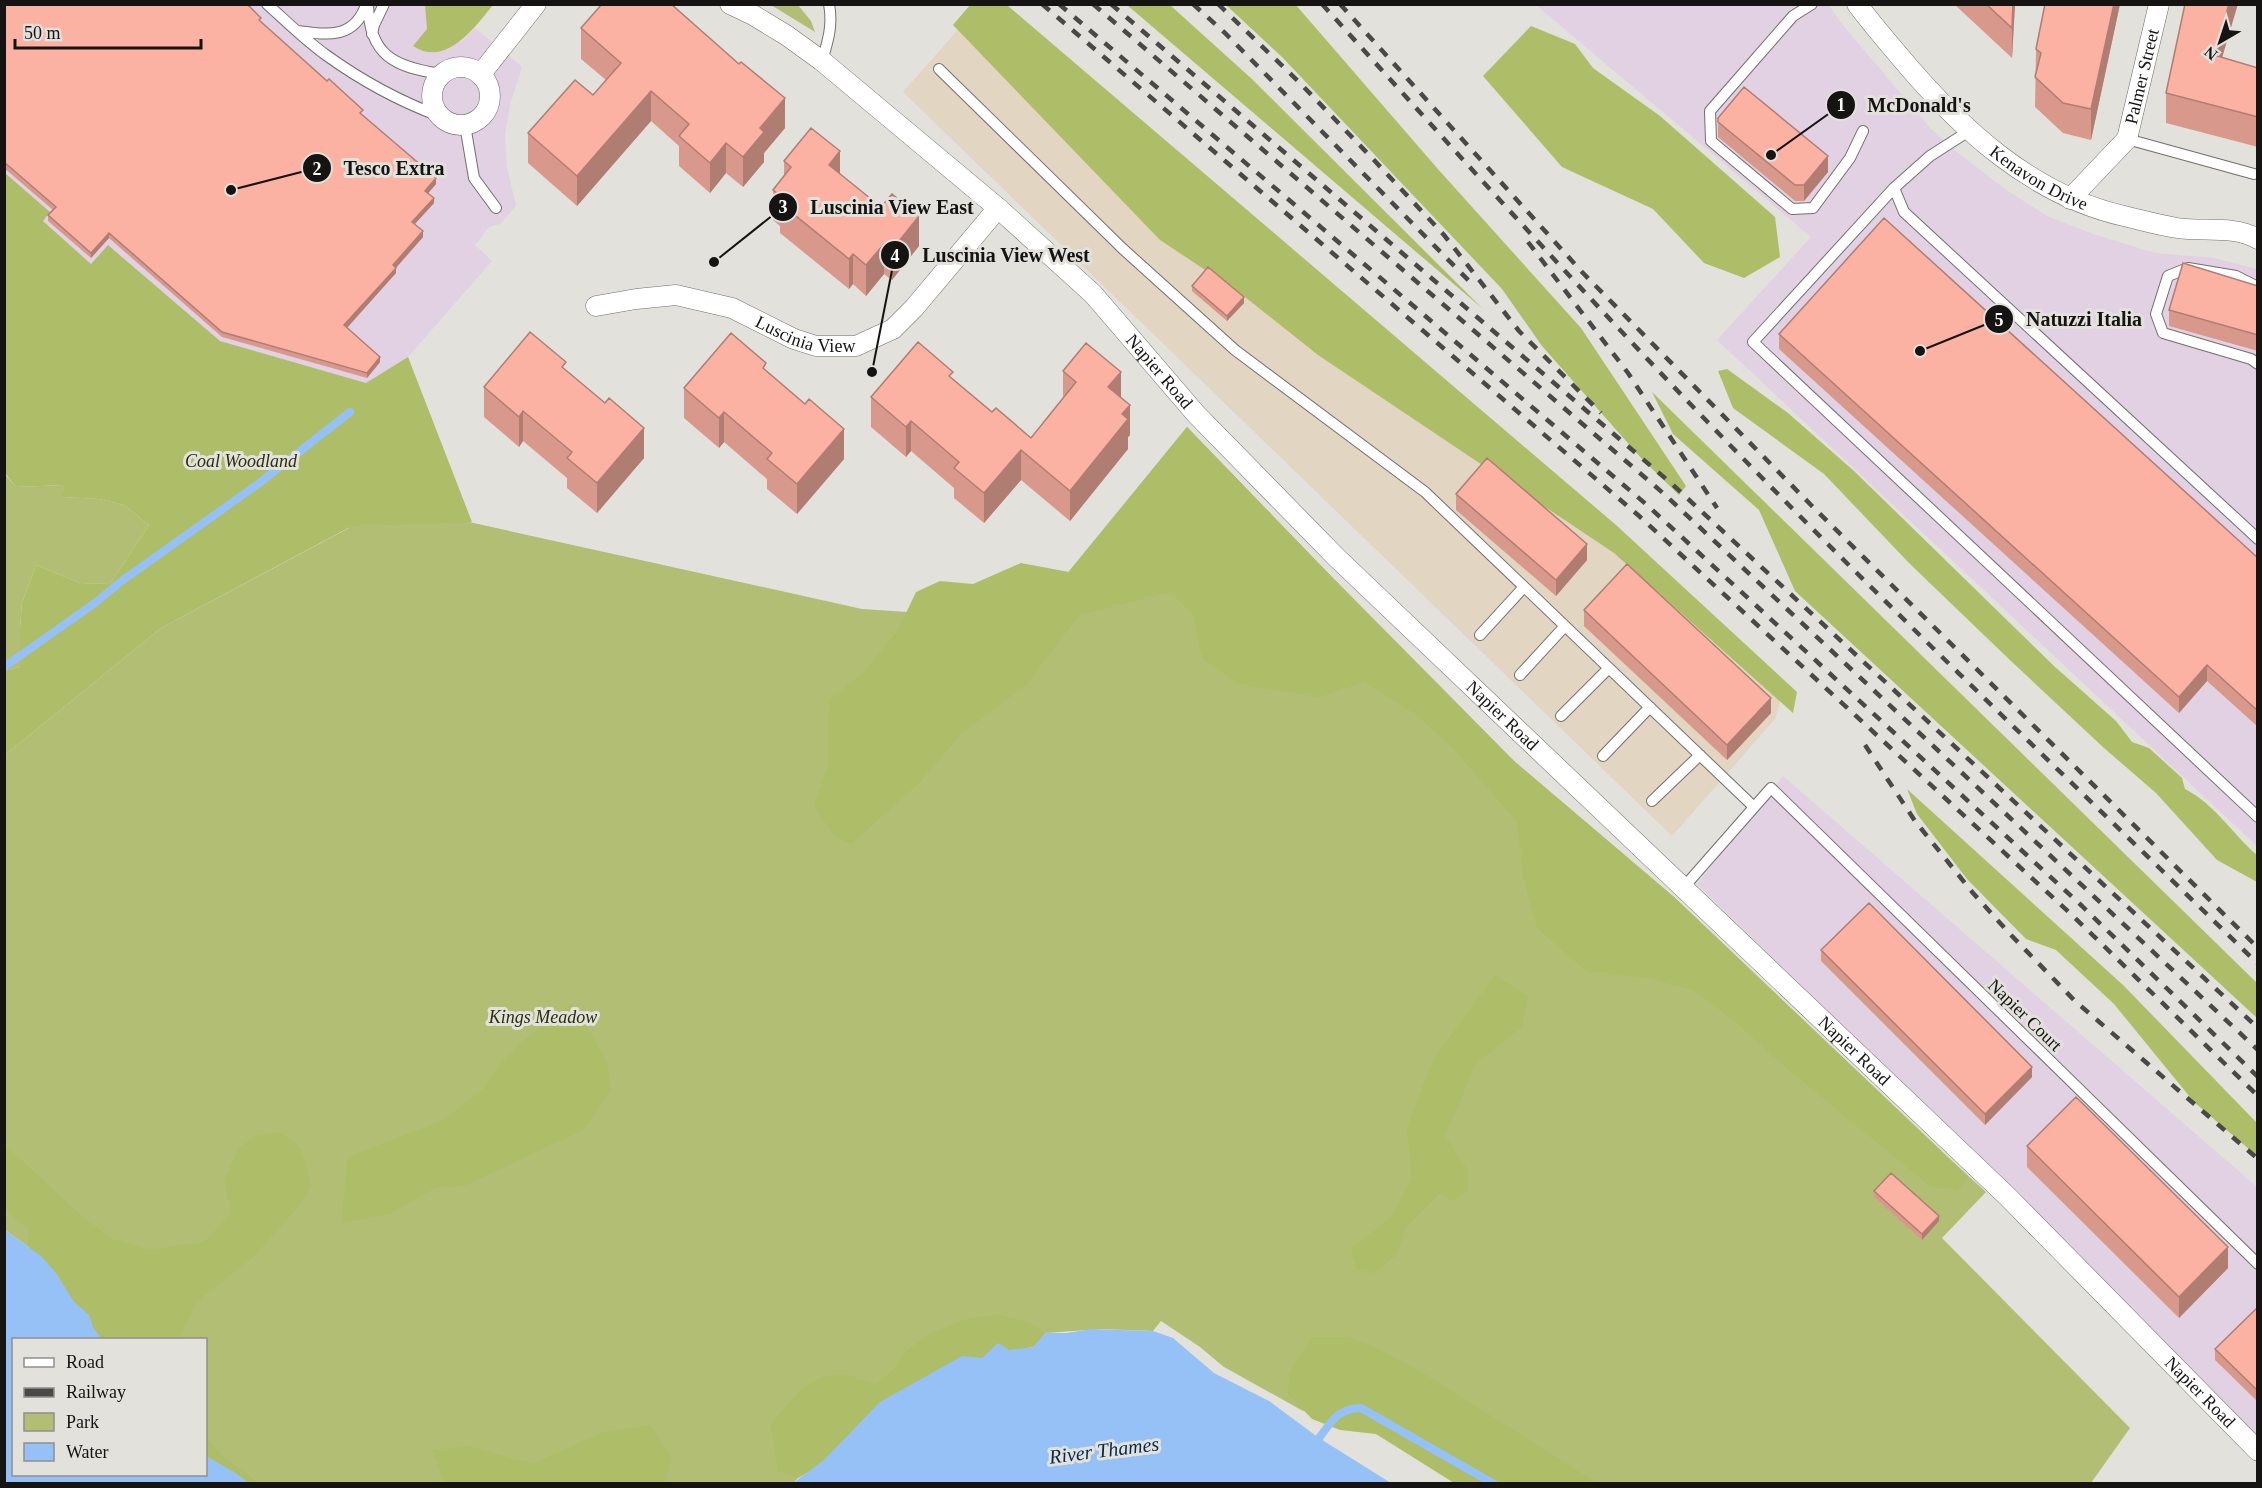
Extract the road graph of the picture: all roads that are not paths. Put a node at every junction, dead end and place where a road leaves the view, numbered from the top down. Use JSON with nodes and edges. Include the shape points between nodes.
{"nodes":[{"id":1,"x":267,"y":4,"type":"edge"},
{"id":2,"x":367,"y":4,"type":"edge"},
{"id":3,"x":384,"y":4,"type":"edge"},
{"id":4,"x":536,"y":4,"type":"edge"},
{"id":5,"x":730,"y":4,"type":"edge"},
{"id":6,"x":828,"y":4,"type":"edge"},
{"id":7,"x":1812,"y":4,"type":"edge"},
{"id":8,"x":1857,"y":4,"type":"edge"},
{"id":9,"x":2158,"y":4,"type":"edge"},
{"id":10,"x":298,"y":31,"type":"junction"},
{"id":11,"x":372,"y":36,"type":"junction"},
{"id":12,"x":822,"y":61,"type":"junction"},
{"id":13,"x":939,"y":69,"type":"dead end"},
{"id":14,"x":441,"y":74,"type":"junction"},
{"id":15,"x":480,"y":75,"type":"junction"},
{"id":16,"x":439,"y":116,"type":"junction"},
{"id":17,"x":465,"y":125,"type":"junction"},
{"id":18,"x":1863,"y":131,"type":"dead end"},
{"id":19,"x":1969,"y":131,"type":"junction"},
{"id":20,"x":2127,"y":139,"type":"junction"},
{"id":21,"x":2254,"y":174,"type":"dead end"},
{"id":22,"x":1894,"y":188,"type":"junction"},
{"id":23,"x":2070,"y":199,"type":"junction"},
{"id":24,"x":496,"y":208,"type":"dead end"},
{"id":25,"x":998,"y":208,"type":"junction"},
{"id":26,"x":2254,"y":232,"type":"edge"},
{"id":27,"x":2258,"y":287,"type":"edge"},
{"id":28,"x":596,"y":306,"type":"dead end"},
{"id":29,"x":2258,"y":364,"type":"edge"},
{"id":30,"x":2258,"y":539,"type":"edge"},
{"id":31,"x":1524,"y":586,"type":"junction"},
{"id":32,"x":1565,"y":626,"type":"junction"},
{"id":33,"x":1480,"y":634,"type":"dead end"},
{"id":34,"x":1609,"y":668,"type":"junction"},
{"id":35,"x":1520,"y":675,"type":"dead end"},
{"id":36,"x":1650,"y":707,"type":"junction"},
{"id":37,"x":1561,"y":716,"type":"dead end"},
{"id":38,"x":1700,"y":755,"type":"junction"},
{"id":39,"x":1603,"y":756,"type":"dead end"},
{"id":40,"x":1652,"y":801,"type":"dead end"},
{"id":41,"x":1754,"y":807,"type":"junction"},
{"id":42,"x":2258,"y":817,"type":"edge"},
{"id":43,"x":1684,"y":887,"type":"junction"},
{"id":44,"x":2258,"y":1264,"type":"edge"},
{"id":45,"x":2258,"y":1451,"type":"edge"}],
"edges":[{"from":1,"to":10,"type":"lane"},
{"from":2,"to":10,"type":"lane","via":[[354,25],[342,31]]},
{"from":2,"to":11,"type":"lane"},
{"from":3,"to":11,"type":"lane"},
{"from":4,"to":15,"type":"street"},
{"from":5,"to":12,"type":"street","name":"Napier Road","via":[[786,35]]},
{"from":6,"to":12,"type":"lane","via":[[832,18]]},
{"from":7,"to":18,"type":"lane","via":[[1793,16],[1710,111],[1711,141],[1792,209],[1813,208],[1850,158]]},
{"from":8,"to":19,"type":"street","name":"Kenavon Drive"},
{"from":9,"to":20,"type":"street","name":"Palmer Street"},
{"from":10,"to":16,"type":"lane","via":[[324,54],[379,89]]},
{"from":11,"to":14,"type":"lane","via":[[396,63]]},
{"from":12,"to":25,"type":"street","name":"Napier Road"},
{"from":13,"to":31,"type":"lane","via":[[1123,249],[1235,350],[1425,492]]},
{"from":14,"to":15,"type":"street","via":[[457,67]]},
{"from":14,"to":16,"type":"street","via":[[432,90]]},
{"from":15,"to":17,"type":"street","via":[[489,88],[489,105],[480,118]]},
{"from":16,"to":17,"type":"street","via":[[447,122]]},
{"from":17,"to":24,"type":"lane","via":[[474,178]]},
{"from":19,"to":22,"type":"lane","via":[[1930,156]]},
{"from":19,"to":23,"type":"street","name":"Kenavon Drive","via":[[2010,164]]},
{"from":20,"to":21,"type":"lane"},
{"from":20,"to":23,"type":"street","name":"Palmer Street"},
{"from":22,"to":30,"type":"lane","via":[[1904,212]]},
{"from":22,"to":42,"type":"lane","via":[[1753,342]]},
{"from":23,"to":26,"type":"street","name":"Kenavon Drive","via":[[2178,228]]},
{"from":25,"to":28,"type":"street","name":"Luscinia View","via":[[914,308],[892,329],[856,346],[816,346],[732,308],[675,295]]},
{"from":25,"to":43,"type":"street","name":"Napier Road","via":[[1093,294],[1196,414],[1336,557]]},
{"from":27,"to":29,"type":"lane","via":[[2236,276],[2188,268],[2168,276],[2156,314],[2163,333]]},
{"from":31,"to":32,"type":"lane"},
{"from":31,"to":33,"type":"lane"},
{"from":32,"to":34,"type":"lane"},
{"from":32,"to":35,"type":"lane"},
{"from":34,"to":36,"type":"lane"},
{"from":34,"to":37,"type":"lane"},
{"from":36,"to":38,"type":"lane"},
{"from":36,"to":39,"type":"lane"},
{"from":38,"to":40,"type":"lane"},
{"from":38,"to":41,"type":"lane"},
{"from":41,"to":43,"type":"lane"},
{"from":41,"to":44,"type":"lane","name":"Napier Court","via":[[1771,788]]},
{"from":43,"to":45,"type":"street","name":"Napier Road","via":[[2008,1197]]}]}
